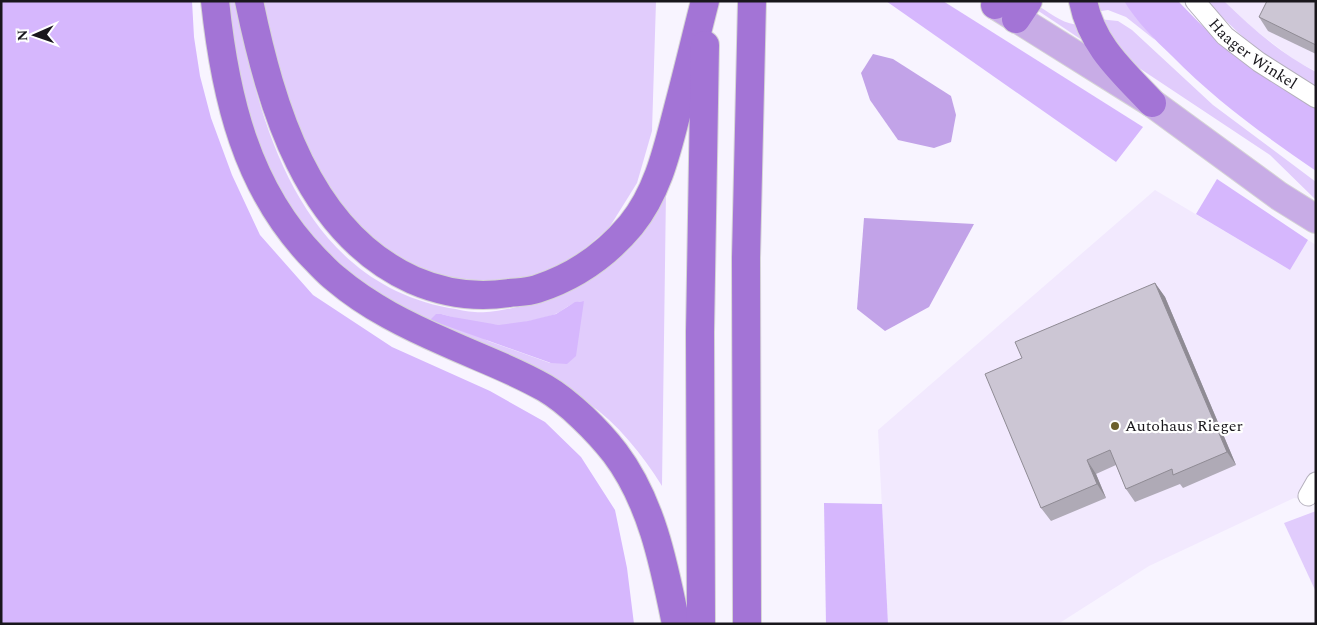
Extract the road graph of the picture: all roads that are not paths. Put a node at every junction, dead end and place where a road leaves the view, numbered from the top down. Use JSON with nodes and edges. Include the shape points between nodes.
{"nodes":[{"id":1,"x":215,"y":1,"type":"edge"},
{"id":2,"x":249,"y":1,"type":"edge"},
{"id":3,"x":706,"y":1,"type":"edge"},
{"id":4,"x":752,"y":1,"type":"edge"},
{"id":5,"x":1083,"y":1,"type":"edge"},
{"id":6,"x":1195,"y":1,"type":"edge"},
{"id":7,"x":1005,"y":6,"type":"edge"},
{"id":8,"x":1316,"y":98,"type":"edge"},
{"id":9,"x":1152,"y":103,"type":"junction"},
{"id":10,"x":1316,"y":219,"type":"edge"},
{"id":11,"x":676,"y":624,"type":"edge"},
{"id":12,"x":701,"y":624,"type":"edge"},
{"id":13,"x":746,"y":624,"type":"edge"}],
"edges":[{"from":1,"to":11,"type":"highway","via":[[220,52],[235,117],[252,164],[274,208],[303,246],[335,279],[374,307],[547,389],[583,418],[614,452],[634,481],[648,514]]},
{"from":2,"to":3,"type":"highway","via":[[260,52],[288,138],[334,217],[366,252],[392,270],[430,288],[457,294],[497,295],[536,289],[574,273],[605,252],[631,224],[652,191],[666,156]]},
{"from":3,"to":12,"type":"highway","via":[[700,332]]},
{"from":4,"to":13,"type":"highway","via":[[746,258]]},
{"from":5,"to":9,"type":"highway","via":[[1086,18],[1105,53]]},
{"from":6,"to":8,"type":"street","name":"Haager Winkel","via":[[1225,36],[1258,62]]},
{"from":7,"to":9,"type":"main road"},
{"from":9,"to":10,"type":"main road","via":[[1279,196]]}]}
